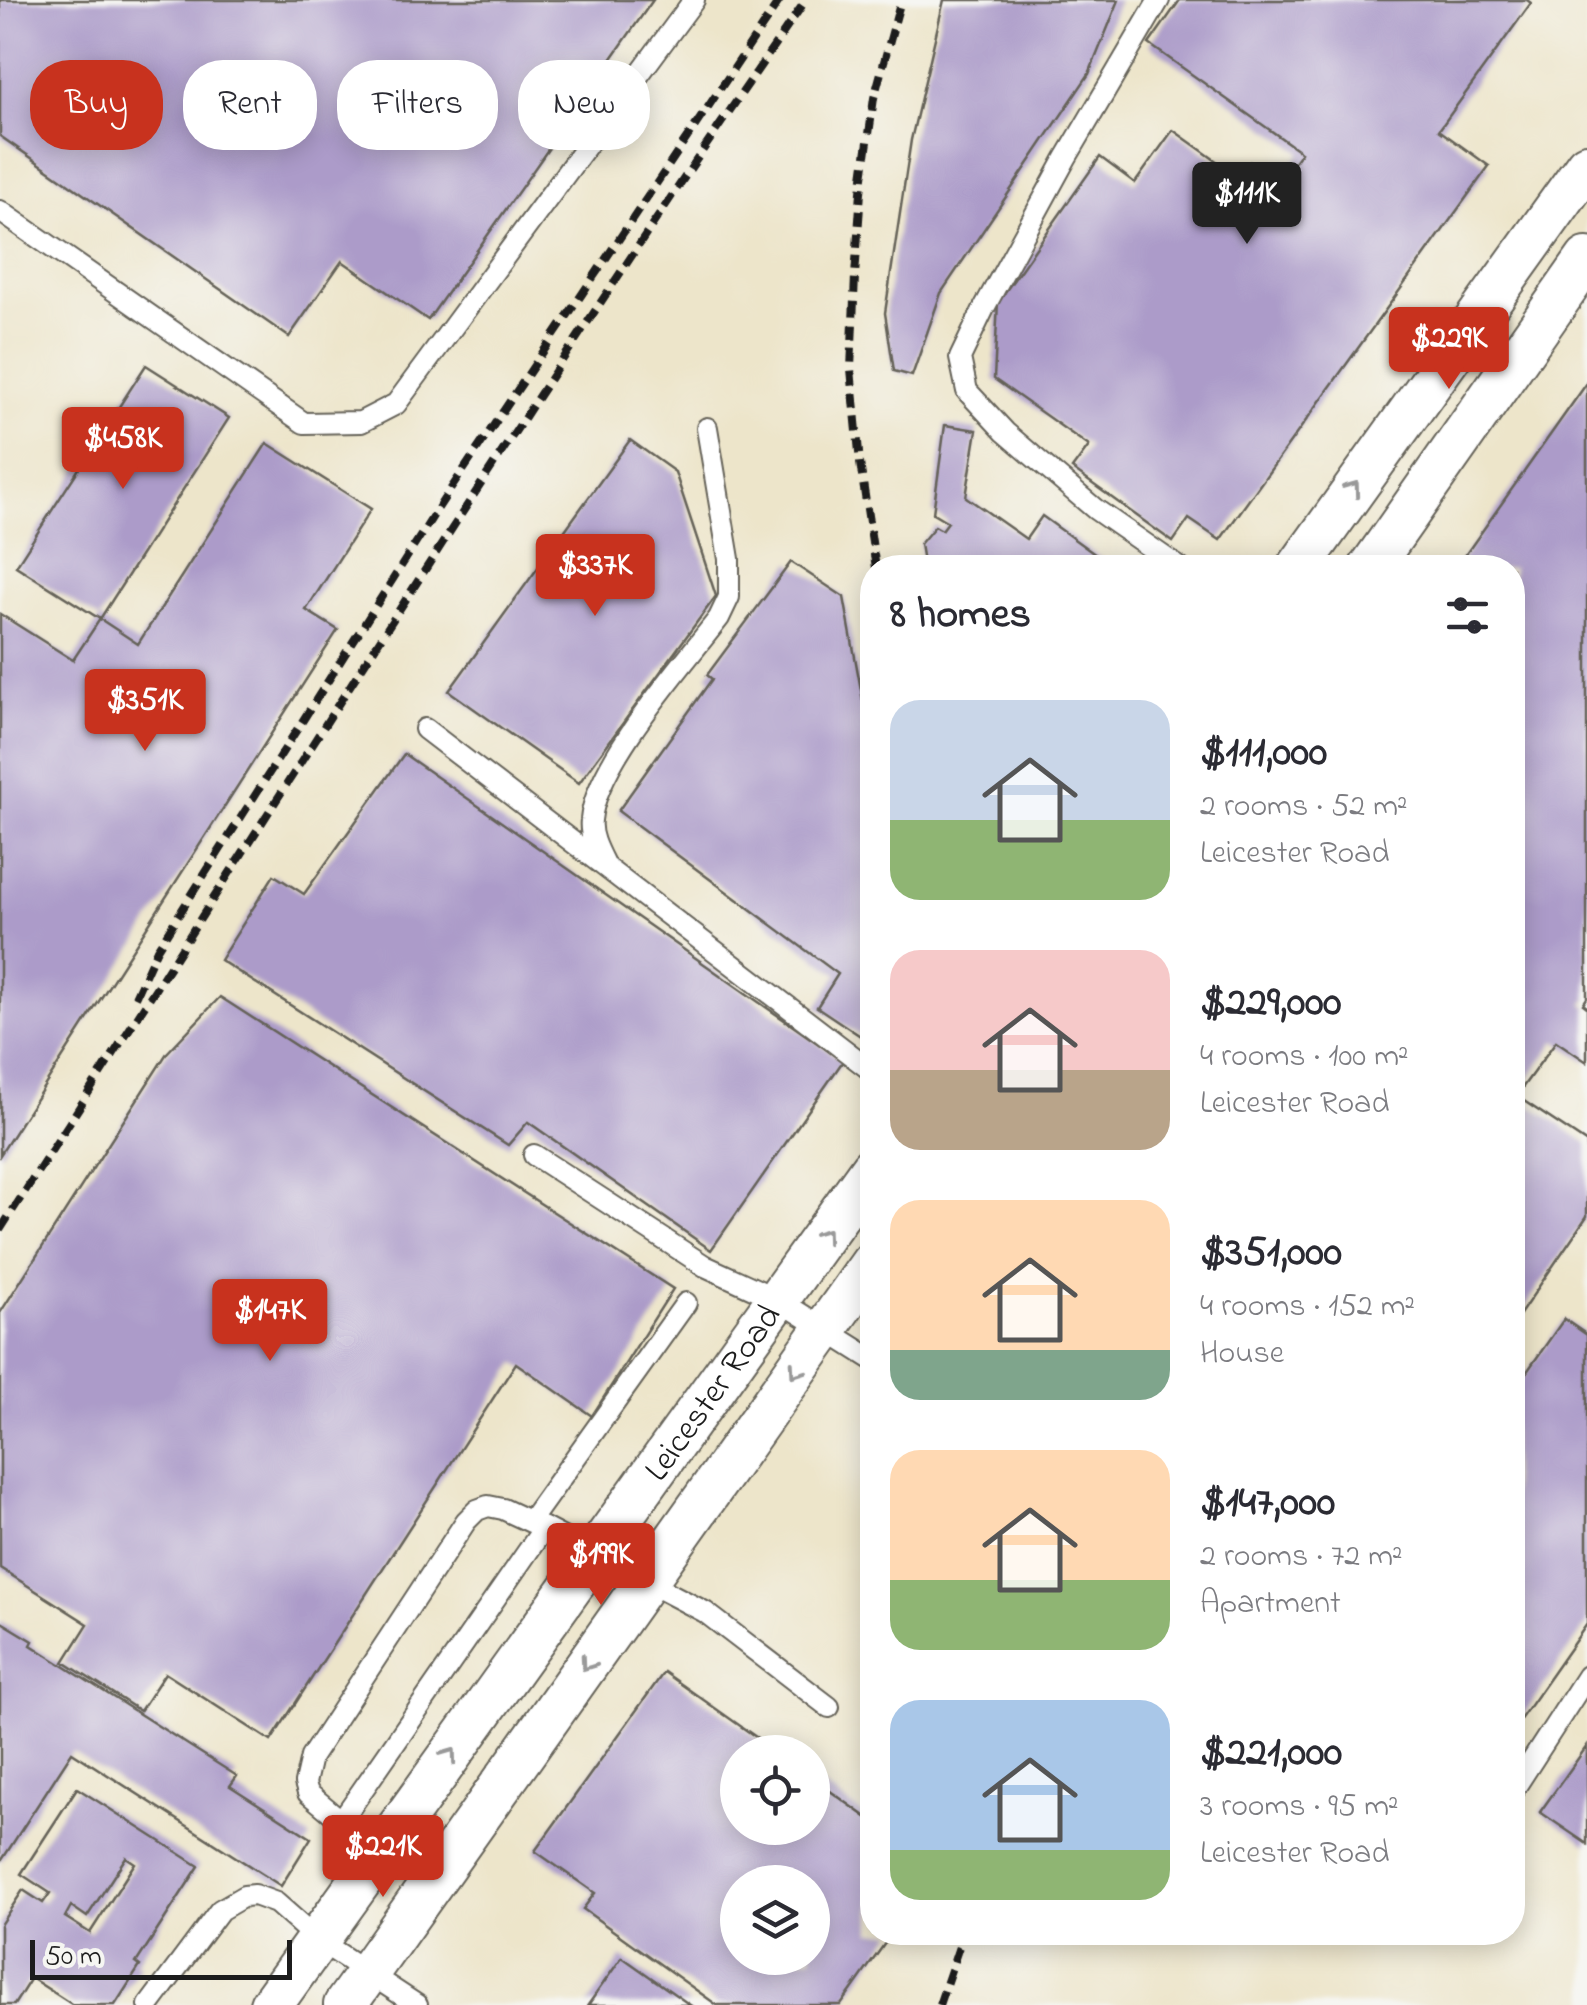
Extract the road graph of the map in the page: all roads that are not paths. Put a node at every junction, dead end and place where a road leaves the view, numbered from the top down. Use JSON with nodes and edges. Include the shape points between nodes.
{"nodes":[{"id":1,"x":694,"y":0,"type":"edge"},
{"id":2,"x":1158,"y":0,"type":"edge"},
{"id":3,"x":1580,"y":189,"type":"edge"},
{"id":4,"x":0,"y":211,"type":"edge"},
{"id":5,"x":1587,"y":259,"type":"edge"},
{"id":6,"x":707,"y":428,"type":"dead end"},
{"id":7,"x":1161,"y":555,"type":"edge"},
{"id":8,"x":1308,"y":555,"type":"edge"},
{"id":9,"x":1379,"y":555,"type":"edge"},
{"id":10,"x":425,"y":729,"type":"dead end"},
{"id":11,"x":605,"y":866,"type":"junction"},
{"id":12,"x":860,"y":1062,"type":"edge"},
{"id":13,"x":534,"y":1155,"type":"dead end"},
{"id":14,"x":860,"y":1185,"type":"edge"},
{"id":15,"x":860,"y":1280,"type":"edge"},
{"id":16,"x":777,"y":1299,"type":"junction"},
{"id":17,"x":686,"y":1303,"type":"dead end"},
{"id":18,"x":826,"y":1329,"type":"junction"},
{"id":19,"x":860,"y":1351,"type":"edge"},
{"id":20,"x":537,"y":1525,"type":"junction"},
{"id":21,"x":594,"y":1556,"type":"junction"},
{"id":22,"x":646,"y":1582,"type":"junction"},
{"id":23,"x":1587,"y":1676,"type":"edge"},
{"id":24,"x":829,"y":1707,"type":"dead end"},
{"id":25,"x":1525,"y":1772,"type":"edge"},
{"id":26,"x":341,"y":1821,"type":"junction"},
{"id":27,"x":380,"y":1853,"type":"junction"},
{"id":28,"x":428,"y":1889,"type":"junction"},
{"id":29,"x":318,"y":1940,"type":"junction"},
{"id":30,"x":357,"y":1989,"type":"edge"},
{"id":31,"x":149,"y":2005,"type":"edge"},
{"id":32,"x":271,"y":2005,"type":"edge"},
{"id":33,"x":417,"y":2005,"type":"edge"}],
"edges":[{"from":1,"to":4,"type":"lane","via":[[396,404],[361,422],[304,423]]},
{"from":2,"to":7,"type":"lane","via":[[960,358],[967,391],[1004,432]]},
{"from":8,"to":3,"type":"street","one_way":true},
{"from":5,"to":9,"type":"street"},
{"from":6,"to":11,"type":"lane","via":[[729,597],[604,779],[590,824]]},
{"from":10,"to":11,"type":"lane"},
{"from":11,"to":12,"type":"lane"},
{"from":13,"to":16,"type":"lane","via":[[705,1266]]},
{"from":16,"to":14,"type":"street","name":"Leicester Road","one_way":true},
{"from":15,"to":18,"type":"street","name":"Leicester Road"},
{"from":16,"to":18,"type":"lane"},
{"from":16,"to":21,"type":"street","name":"Leicester Road"},
{"from":17,"to":20,"type":"lane"},
{"from":18,"to":19,"type":"lane"},
{"from":18,"to":22,"type":"street","name":"Leicester Road","one_way":true},
{"from":20,"to":21,"type":"lane"},
{"from":20,"to":26,"type":"lane"},
{"from":20,"to":26,"type":"lane","via":[[488,1506],[466,1520],[311,1757],[308,1793]]},
{"from":21,"to":22,"type":"lane"},
{"from":27,"to":21,"type":"street","name":"Leicester Road","one_way":true},
{"from":22,"to":24,"type":"lane","via":[[704,1612]]},
{"from":22,"to":28,"type":"street","name":"Leicester Road","one_way":true},
{"from":23,"to":25,"type":"lane"},
{"from":26,"to":27,"type":"lane"},
{"from":27,"to":28,"type":"street"},
{"from":27,"to":29,"type":"street","name":"Leicester Road"},
{"from":28,"to":30,"type":"street","name":"Leicester Road"},
{"from":29,"to":30,"type":"lane"},
{"from":29,"to":31,"type":"lane","via":[[276,1903],[244,1896],[220,1910]]},
{"from":29,"to":32,"type":"street","name":"Leicester Road"},
{"from":30,"to":33,"type":"lane"}]}
